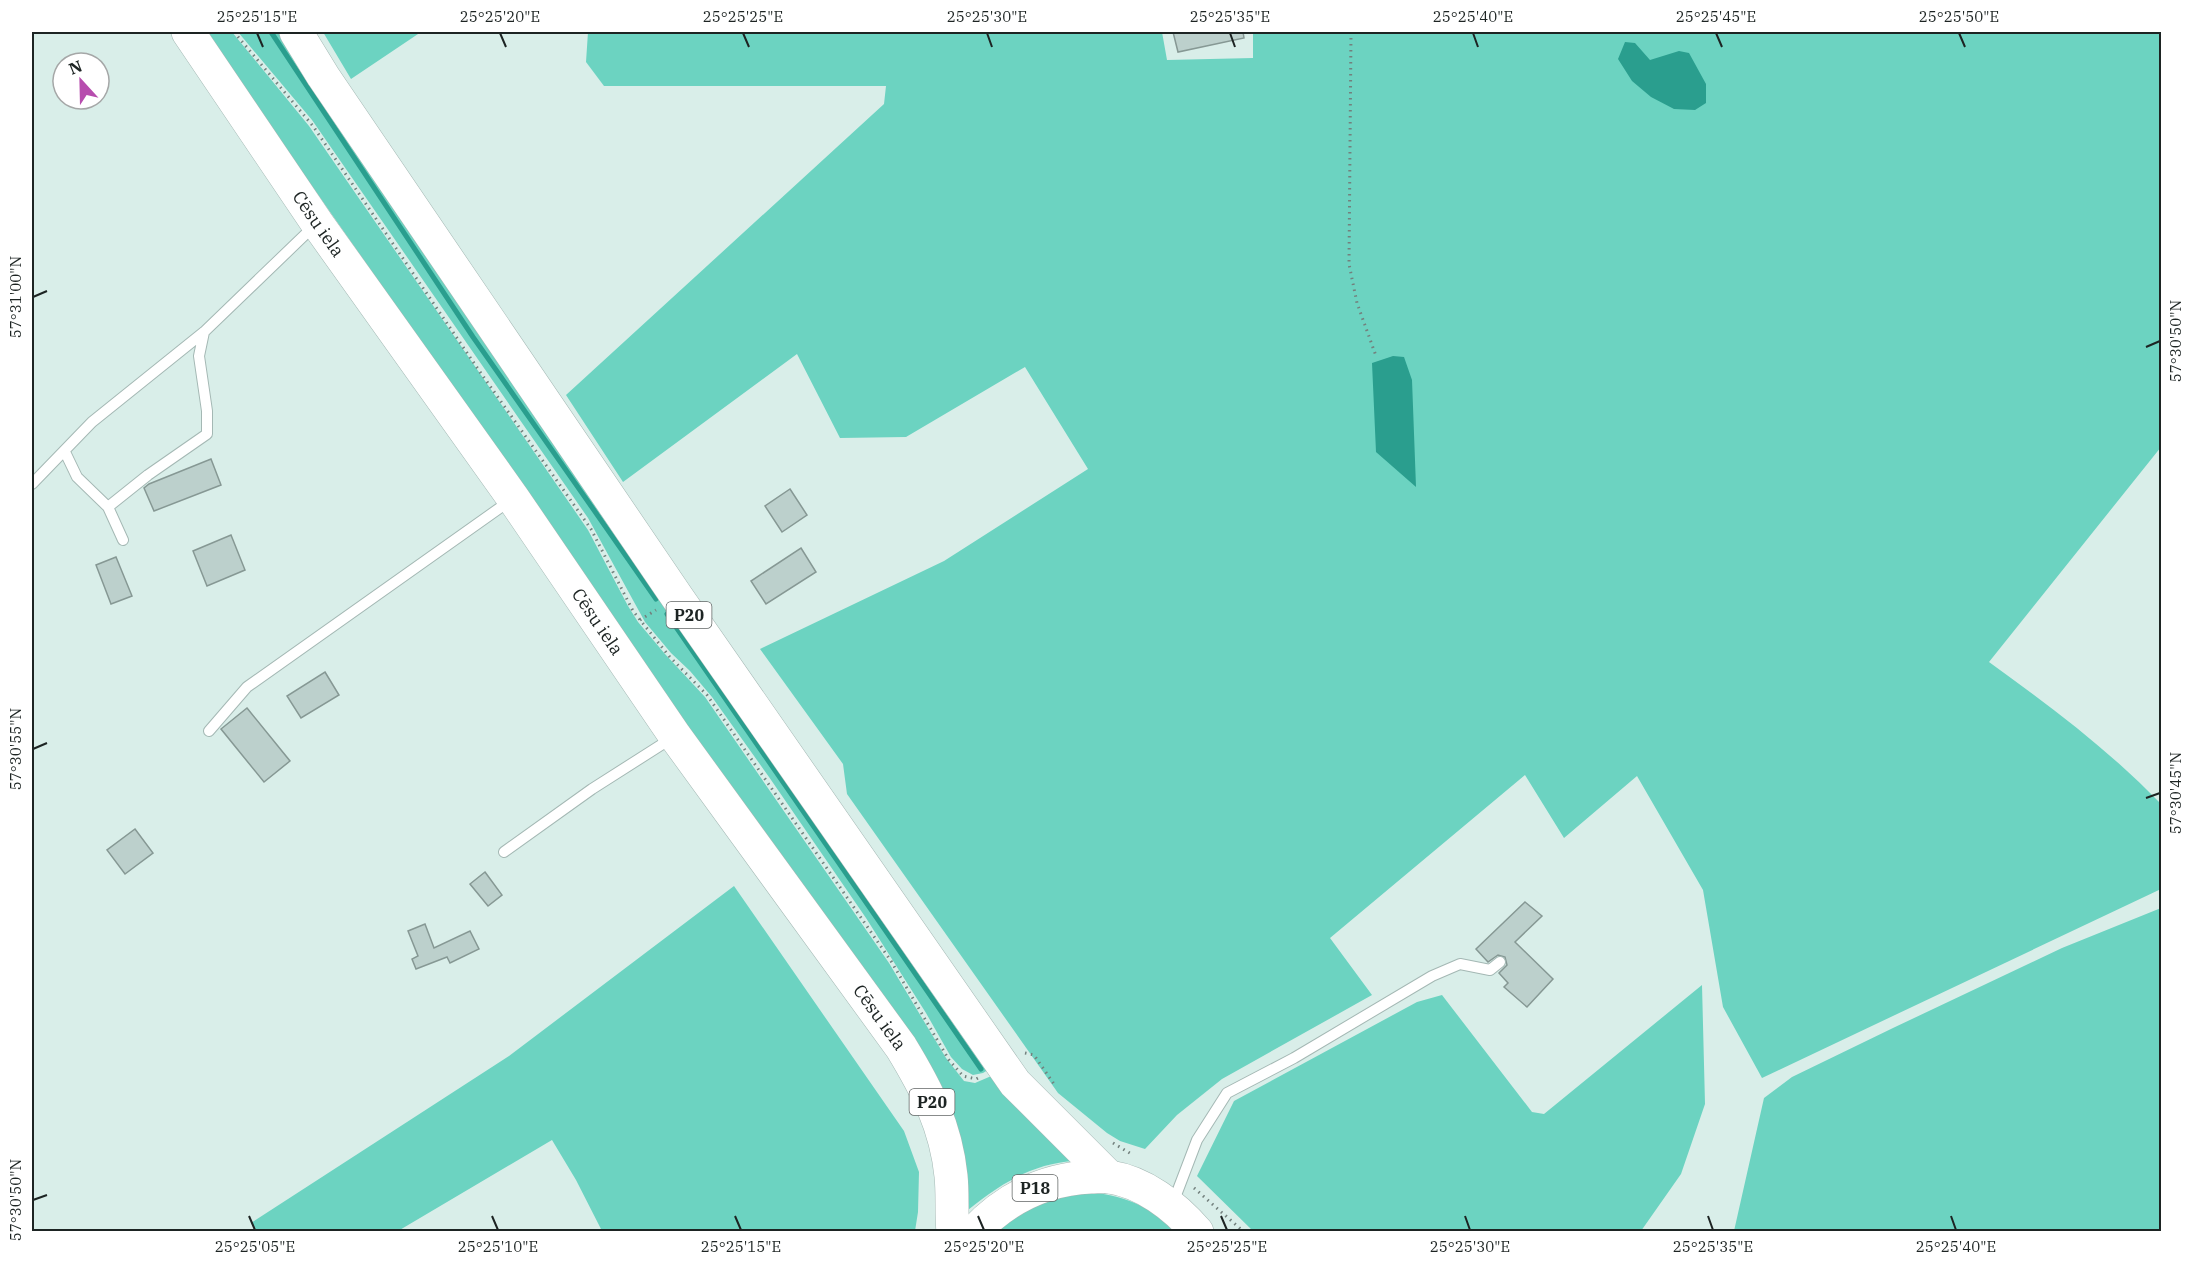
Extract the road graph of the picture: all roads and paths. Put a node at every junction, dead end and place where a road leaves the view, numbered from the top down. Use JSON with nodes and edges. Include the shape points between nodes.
{"nodes":[{"id":1,"x":188,"y":32,"type":"edge"},
{"id":2,"x":234,"y":32,"type":"edge"},
{"id":3,"x":296,"y":32,"type":"edge"},
{"id":4,"x":1351,"y":32,"type":"edge"},
{"id":5,"x":317,"y":223,"type":"junction"},
{"id":6,"x":204,"y":332,"type":"junction"},
{"id":7,"x":1376,"y":357,"type":"dead end"},
{"id":8,"x":65,"y":452,"type":"junction"},
{"id":9,"x":32,"y":484,"type":"edge"},
{"id":10,"x":513,"y":498,"type":"junction"},
{"id":11,"x":108,"y":507,"type":"junction"},
{"id":12,"x":123,"y":540,"type":"dead end"},
{"id":13,"x":209,"y":731,"type":"dead end"},
{"id":14,"x":675,"y":736,"type":"junction"},
{"id":15,"x":504,"y":852,"type":"dead end"},
{"id":16,"x":1500,"y":962,"type":"dead end"},
{"id":17,"x":1022,"y":1053,"type":"dead end"},
{"id":18,"x":983,"y":1076,"type":"dead end"},
{"id":19,"x":1054,"y":1084,"type":"dead end"},
{"id":20,"x":1107,"y":1139,"type":"dead end"},
{"id":21,"x":1135,"y":1156,"type":"dead end"},
{"id":22,"x":1109,"y":1177,"type":"junction"},
{"id":23,"x":1181,"y":1196,"type":"junction"},
{"id":24,"x":953,"y":1232,"type":"edge"},
{"id":25,"x":974,"y":1232,"type":"edge"},
{"id":26,"x":1197,"y":1232,"type":"edge"},
{"id":27,"x":1244,"y":1232,"type":"edge"}],
"edges":[{"from":1,"to":5,"type":"main road","name":"Cēsu iela","number":"P20"},
{"from":2,"to":18,"type":"path","via":[[312,126],[591,530],[633,611],[714,705],[891,961],[949,1060],[963,1076]]},
{"from":3,"to":22,"type":"main road","number":"P20","via":[[677,597],[1015,1083]]},
{"from":4,"to":7,"type":"path","via":[[1349,264],[1357,303]]},
{"from":5,"to":6,"type":"lane"},
{"from":5,"to":10,"type":"main road","name":"Cēsu iela","number":"P20"},
{"from":6,"to":8,"type":"lane","via":[[92,422]]},
{"from":6,"to":11,"type":"lane","via":[[199,356],[207,434]]},
{"from":8,"to":9,"type":"lane"},
{"from":8,"to":11,"type":"lane","via":[[77,477]]},
{"from":10,"to":13,"type":"lane","via":[[247,687]]},
{"from":10,"to":14,"type":"main road","name":"Cēsu iela","number":"P20"},
{"from":11,"to":12,"type":"lane"},
{"from":14,"to":15,"type":"lane"},
{"from":14,"to":24,"type":"main road","name":"Cēsu iela","number":"P20","via":[[901,1047],[925,1086],[942,1128],[951,1177]]},
{"from":16,"to":23,"type":"lane","via":[[1490,970],[1460,964],[1432,976],[1227,1093],[1197,1140]]},
{"from":17,"to":19,"type":"path","via":[[1034,1056]]},
{"from":20,"to":21,"type":"path"},
{"from":22,"to":23,"type":"main road","number":"P18"},
{"from":22,"to":25,"type":"main road","number":"P18","via":[[1068,1178],[1028,1191],[986,1219]]},
{"from":23,"to":26,"type":"main road","number":"P18"},
{"from":23,"to":27,"type":"path"}]}
